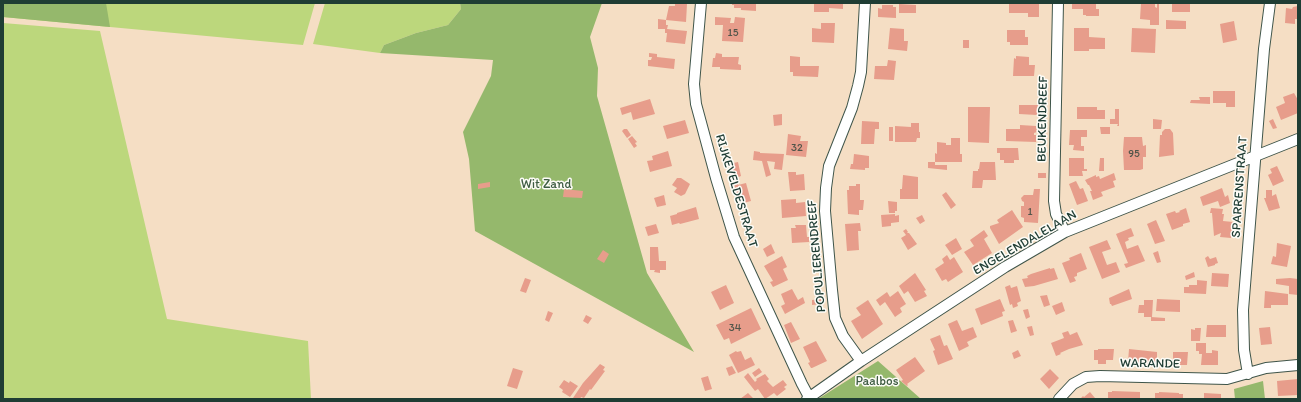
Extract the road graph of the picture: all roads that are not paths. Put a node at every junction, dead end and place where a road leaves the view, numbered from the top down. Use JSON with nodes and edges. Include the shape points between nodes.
{"nodes":[{"id":1,"x":701,"y":3,"type":"edge"},
{"id":2,"x":865,"y":3,"type":"edge"},
{"id":3,"x":1058,"y":3,"type":"edge"},
{"id":4,"x":1270,"y":3,"type":"edge"},
{"id":5,"x":1298,"y":139,"type":"edge"},
{"id":6,"x":1255,"y":155,"type":"junction"},
{"id":7,"x":1066,"y":232,"type":"junction"},
{"id":8,"x":861,"y":361,"type":"junction"},
{"id":9,"x":1298,"y":365,"type":"edge"},
{"id":10,"x":1252,"y":372,"type":"junction"},
{"id":11,"x":808,"y":398,"type":"edge"},
{"id":12,"x":1058,"y":399,"type":"edge"}],
"edges":[{"from":1,"to":11,"type":"street","name":"RIJKEVELDESTRAAT","via":[[694,84],[696,104],[716,178],[734,237]]},
{"from":2,"to":8,"type":"street","name":"POPULIERENDREEF","via":[[861,72],[852,108],[829,166],[825,211],[835,318],[843,336]]},
{"from":3,"to":7,"type":"street","name":"BEUKENDREEF","via":[[1054,201],[1056,214]]},
{"from":4,"to":6,"type":"street","name":"SPARRENSTRAAT"},
{"from":5,"to":6,"type":"street","name":"ENGELENDALELAAN"},
{"from":6,"to":7,"type":"street","name":"ENGELENDALELAAN"},
{"from":6,"to":10,"type":"street","name":"SPARRENSTRAAT","via":[[1243,310],[1244,350]]},
{"from":7,"to":8,"type":"street","name":"ENGELENDALELAAN","via":[[1005,267]]},
{"from":8,"to":11,"type":"street","name":"ENGELENDALELAAN"},
{"from":9,"to":10,"type":"street","name":"WARANDE"},
{"from":10,"to":12,"type":"street","name":"WARANDE","via":[[1227,379],[1086,377],[1073,384]]}]}
